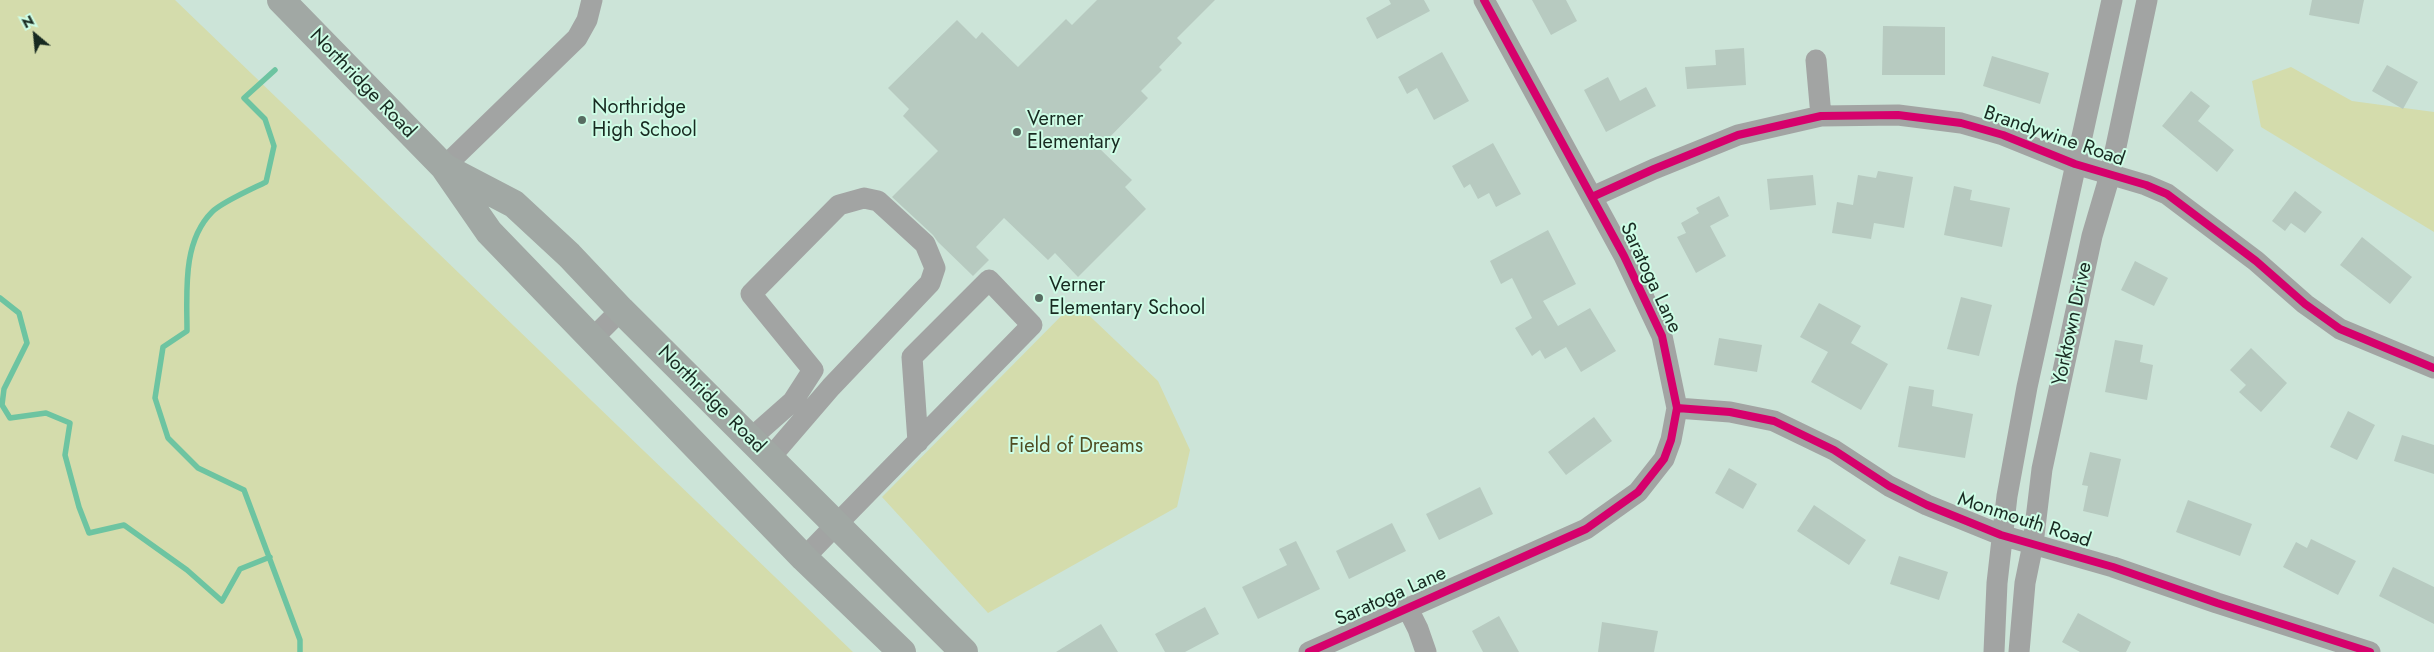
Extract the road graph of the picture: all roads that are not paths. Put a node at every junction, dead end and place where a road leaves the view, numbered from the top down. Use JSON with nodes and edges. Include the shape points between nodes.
{"nodes":[{"id":1,"x":281,"y":0,"type":"edge"},
{"id":2,"x":592,"y":0,"type":"edge"},
{"id":3,"x":1484,"y":0,"type":"edge"},
{"id":4,"x":2112,"y":0,"type":"edge"},
{"id":5,"x":2147,"y":0,"type":"edge"},
{"id":6,"x":1816,"y":60,"type":"dead end"},
{"id":7,"x":1821,"y":116,"type":"junction"},
{"id":8,"x":2075,"y":164,"type":"junction"},
{"id":9,"x":444,"y":167,"type":"junction"},
{"id":10,"x":2110,"y":175,"type":"junction"},
{"id":11,"x":1592,"y":197,"type":"junction"},
{"id":12,"x":620,"y":310,"type":"junction"},
{"id":13,"x":592,"y":339,"type":"junction"},
{"id":14,"x":2434,"y":368,"type":"edge"},
{"id":15,"x":814,"y":370,"type":"junction"},
{"id":16,"x":831,"y":387,"type":"junction"},
{"id":17,"x":1677,"y":408,"type":"junction"},
{"id":18,"x":750,"y":439,"type":"junction"},
{"id":19,"x":918,"y":442,"type":"junction"},
{"id":20,"x":769,"y":459,"type":"junction"},
{"id":21,"x":836,"y":525,"type":"junction"},
{"id":22,"x":2001,"y":535,"type":"junction"},
{"id":23,"x":2033,"y":544,"type":"junction"},
{"id":24,"x":804,"y":558,"type":"junction"},
{"id":25,"x":1408,"y":607,"type":"junction"},
{"id":26,"x":902,"y":652,"type":"edge"},
{"id":27,"x":964,"y":652,"type":"edge"},
{"id":28,"x":1309,"y":652,"type":"edge"},
{"id":29,"x":1426,"y":652,"type":"edge"},
{"id":30,"x":1994,"y":652,"type":"edge"},
{"id":31,"x":2019,"y":652,"type":"edge"},
{"id":32,"x":2370,"y":652,"type":"edge"}],
"edges":[{"from":1,"to":9,"type":"main road","name":"Northridge Road"},
{"from":2,"to":9,"type":"street","via":[[587,20],[577,38]]},
{"from":3,"to":11,"type":"street","name":"Saratoga Lane"},
{"from":4,"to":8,"type":"street","name":"Yorktown Drive"},
{"from":5,"to":10,"type":"street","name":"Yorktown Drive"},
{"from":6,"to":7,"type":"street"},
{"from":7,"to":8,"type":"street","name":"Brandywine Road","via":[[1898,115],[1961,123],[2003,135]]},
{"from":7,"to":11,"type":"street","name":"Brandywine Road","via":[[1738,135]]},
{"from":8,"to":10,"type":"street","name":"Brandywine Road"},
{"from":8,"to":22,"type":"street","name":"Yorktown Drive","via":[[2027,387]]},
{"from":9,"to":12,"type":"main road","name":"Northridge Road","via":[[514,204],[569,255]]},
{"from":9,"to":13,"type":"main road","name":"Northridge Road","via":[[489,232]]},
{"from":10,"to":14,"type":"street","name":"Brandywine Road","via":[[2167,194],[2340,329]]},
{"from":10,"to":23,"type":"street","name":"Yorktown Drive","via":[[2092,236],[2062,369],[2042,469]]},
{"from":11,"to":17,"type":"street","name":"Saratoga Lane","via":[[1662,336]]},
{"from":12,"to":13,"type":"street"},
{"from":12,"to":18,"type":"main road","name":"Northridge Road"},
{"from":13,"to":24,"type":"main road","name":"Northridge Road"},
{"from":15,"to":16,"type":"street"},
{"from":15,"to":16,"type":"street","via":[[751,294],[839,206],[864,198],[878,201],[925,244],[935,268],[930,283]]},
{"from":15,"to":18,"type":"street","via":[[793,401]]},
{"from":16,"to":20,"type":"street"},
{"from":17,"to":22,"type":"street","name":"Monmouth Road","via":[[1730,412],[1774,422],[1834,450],[1888,486]]},
{"from":17,"to":25,"type":"street","name":"Saratoga Lane","via":[[1664,459],[1638,492],[1586,529]]},
{"from":18,"to":20,"type":"main road","name":"Northridge Road"},
{"from":19,"to":19,"type":"street","via":[[912,357],[990,280],[1032,325]]},
{"from":19,"to":21,"type":"street"},
{"from":20,"to":21,"type":"main road","name":"Northridge Road"},
{"from":21,"to":24,"type":"street"},
{"from":21,"to":27,"type":"main road","name":"Northridge Road"},
{"from":22,"to":23,"type":"street","name":"Monmouth Road"},
{"from":22,"to":30,"type":"street","name":"Yorktown Drive"},
{"from":23,"to":31,"type":"street","name":"Yorktown Drive","via":[[2025,583]]},
{"from":23,"to":32,"type":"street","name":"Monmouth Road","via":[[2113,566]]},
{"from":24,"to":26,"type":"main road","name":"Northridge Road"},
{"from":25,"to":28,"type":"street","name":"Saratoga Lane"},
{"from":25,"to":29,"type":"street"}]}
